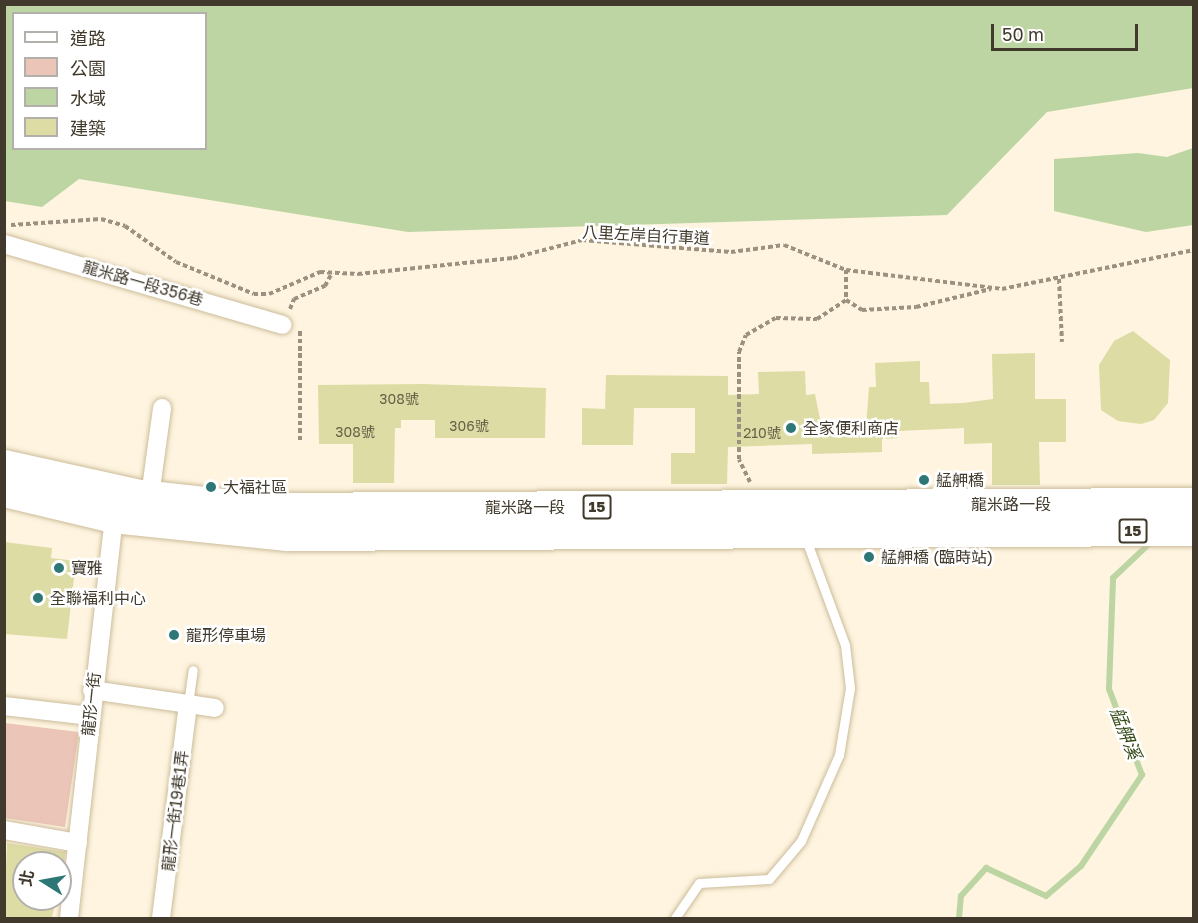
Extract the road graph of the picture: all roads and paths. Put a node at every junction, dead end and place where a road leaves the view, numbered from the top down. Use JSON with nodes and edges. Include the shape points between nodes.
{"nodes":[{"id":1,"x":4,"y":225,"type":"edge"},
{"id":2,"x":4,"y":244,"type":"edge"},
{"id":3,"x":1194,"y":250,"type":"edge"},
{"id":4,"x":846,"y":270,"type":"junction"},
{"id":5,"x":332,"y":273,"type":"junction"},
{"id":6,"x":1059,"y":279,"type":"junction"},
{"id":7,"x":991,"y":289,"type":"junction"},
{"id":8,"x":846,"y":300,"type":"junction"},
{"id":9,"x":282,"y":325,"type":"junction"},
{"id":10,"x":1062,"y":342,"type":"dead end"},
{"id":11,"x":162,"y":408,"type":"dead end"},
{"id":12,"x":300,"y":442,"type":"dead end"},
{"id":13,"x":4,"y":465,"type":"edge"},
{"id":14,"x":754,"y":488,"type":"dead end"},
{"id":15,"x":4,"y":492,"type":"edge"},
{"id":16,"x":150,"y":496,"type":"junction"},
{"id":17,"x":1194,"y":503,"type":"edge"},
{"id":18,"x":115,"y":505,"type":"junction"},
{"id":19,"x":1194,"y":531,"type":"edge"},
{"id":20,"x":803,"y":532,"type":"junction"},
{"id":21,"x":193,"y":670,"type":"dead end"},
{"id":22,"x":92,"y":690,"type":"junction"},
{"id":23,"x":188,"y":704,"type":"junction"},
{"id":24,"x":4,"y":706,"type":"edge"},
{"id":25,"x":215,"y":708,"type":"dead end"},
{"id":26,"x":90,"y":716,"type":"junction"},
{"id":27,"x":4,"y":830,"type":"edge"},
{"id":28,"x":78,"y":843,"type":"junction"},
{"id":29,"x":69,"y":918,"type":"edge"},
{"id":30,"x":161,"y":918,"type":"edge"},
{"id":31,"x":675,"y":918,"type":"edge"}],
"edges":[{"from":1,"to":5,"type":"path","name":"八里左岸自行車道","via":[[101,219],[125,226],[177,262],[254,294],[269,294],[308,275]]},
{"from":2,"to":9,"type":"street","name":"龍米路一段356巷"},
{"from":3,"to":6,"type":"path","name":"八里左岸自行車道"},
{"from":4,"to":5,"type":"path","name":"八里左岸自行車道","via":[[784,245],[731,252],[582,240],[513,258]]},
{"from":4,"to":7,"type":"path","name":"八里左岸自行車道"},
{"from":4,"to":8,"type":"path"},
{"from":5,"to":9,"type":"path","via":[[325,286],[294,300]]},
{"from":6,"to":7,"type":"path","name":"八里左岸自行車道"},
{"from":6,"to":10,"type":"path"},
{"from":7,"to":8,"type":"path","via":[[916,308],[862,310]]},
{"from":8,"to":14,"type":"path","via":[[817,319],[776,318],[746,335],[739,352],[739,459]]},
{"from":9,"to":12,"type":"path","via":[[300,330]]},
{"from":11,"to":16,"type":"street"},
{"from":13,"to":18,"type":"main road","name":"龍米路一段","number":"15"},
{"from":15,"to":18,"type":"main road","name":"龍米路一段","number":"15"},
{"from":16,"to":17,"type":"main road","name":"龍米路一段","number":"15","via":[[299,508]]},
{"from":16,"to":18,"type":"main road","name":"龍米路一段","number":"15"},
{"from":18,"to":20,"type":"main road","name":"龍米路一段","number":"15","via":[[287,536]]},
{"from":18,"to":22,"type":"street","name":"龍形一街"},
{"from":19,"to":20,"type":"main road","name":"龍米路一段","number":"15"},
{"from":20,"to":31,"type":"lane","via":[[844,645],[850,688],[839,755],[801,841],[769,879],[699,883]]},
{"from":21,"to":23,"type":"lane"},
{"from":22,"to":23,"type":"street"},
{"from":22,"to":26,"type":"street","name":"龍形一街"},
{"from":23,"to":25,"type":"street"},
{"from":23,"to":30,"type":"street","name":"龍形一街19巷1弄"},
{"from":24,"to":26,"type":"street"},
{"from":26,"to":28,"type":"street","name":"龍形一街"},
{"from":27,"to":28,"type":"street"},
{"from":28,"to":29,"type":"street","name":"龍形一街"}]}
